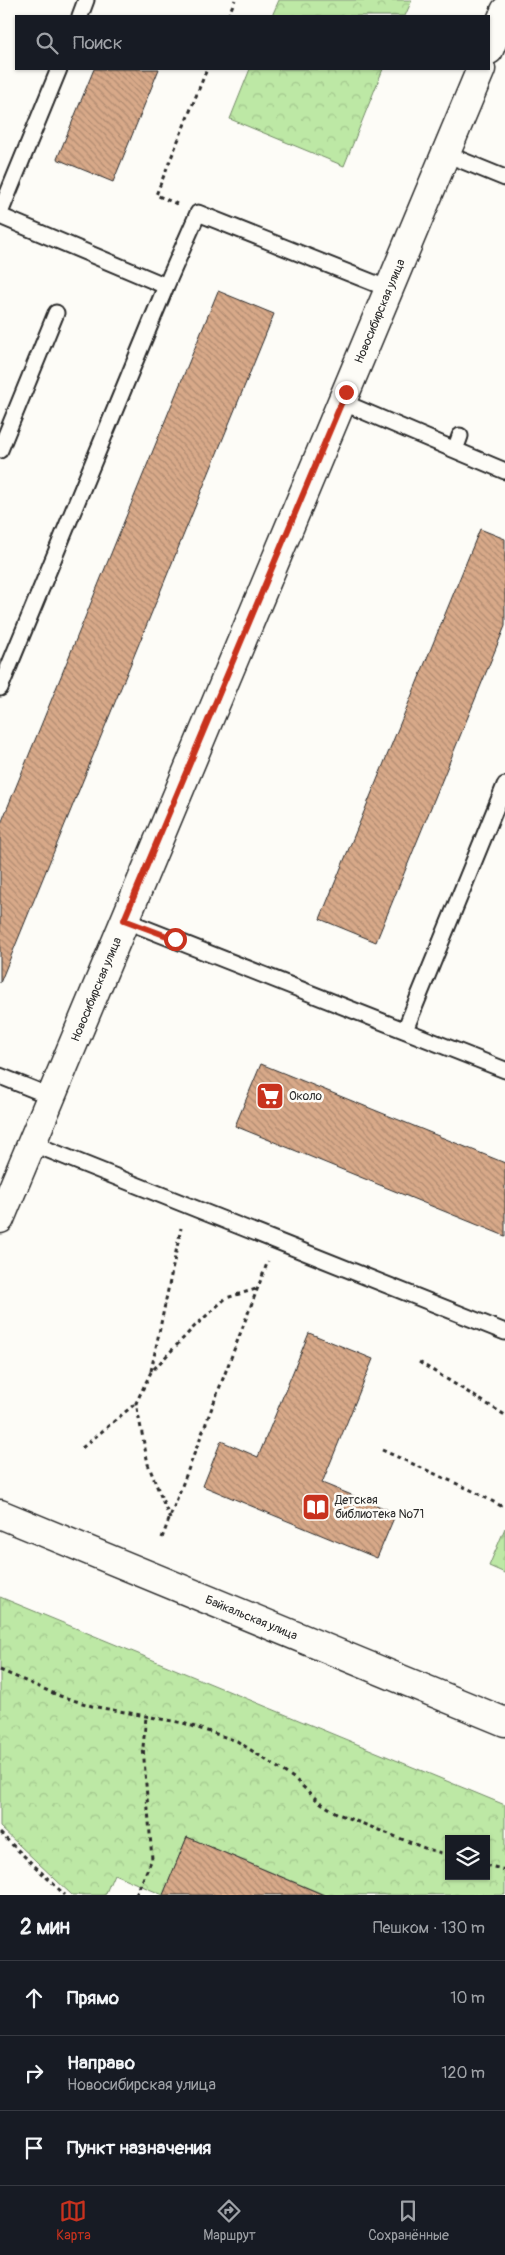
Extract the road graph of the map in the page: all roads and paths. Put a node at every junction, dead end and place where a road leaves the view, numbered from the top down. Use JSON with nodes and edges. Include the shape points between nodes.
{"nodes":[{"id":1,"x":86,"y":0,"type":"edge"},
{"id":2,"x":235,"y":0,"type":"edge"},
{"id":3,"x":505,"y":11,"type":"edge"},
{"id":4,"x":80,"y":15,"type":"edge"},
{"id":5,"x":228,"y":15,"type":"edge"},
{"id":6,"x":490,"y":48,"type":"edge"},
{"id":7,"x":59,"y":70,"type":"edge"},
{"id":8,"x":207,"y":70,"type":"edge"},
{"id":9,"x":481,"y":70,"type":"edge"},
{"id":10,"x":446,"y":154,"type":"junction"},
{"id":11,"x":505,"y":178,"type":"edge"},
{"id":12,"x":198,"y":213,"type":"junction"},
{"id":13,"x":0,"y":214,"type":"edge"},
{"id":14,"x":166,"y":286,"type":"junction"},
{"id":15,"x":389,"y":289,"type":"junction"},
{"id":16,"x":56,"y":313,"type":"dead end"},
{"id":17,"x":342,"y":402,"type":"junction"},
{"id":18,"x":0,"y":450,"type":"edge"},
{"id":19,"x":505,"y":470,"type":"edge"},
{"id":20,"x":2,"y":678,"type":"edge"},
{"id":21,"x":505,"y":785,"type":"edge"},
{"id":22,"x":124,"y":920,"type":"junction"},
{"id":23,"x":405,"y":1030,"type":"junction"},
{"id":24,"x":505,"y":1070,"type":"edge"},
{"id":25,"x":0,"y":1076,"type":"edge"},
{"id":26,"x":50,"y":1096,"type":"junction"},
{"id":27,"x":31,"y":1143,"type":"junction"},
{"id":28,"x":185,"y":1205,"type":"junction"},
{"id":29,"x":0,"y":1219,"type":"edge"},
{"id":30,"x":275,"y":1241,"type":"junction"},
{"id":31,"x":257,"y":1289,"type":"junction"},
{"id":32,"x":505,"y":1332,"type":"edge"},
{"id":33,"x":419,"y":1362,"type":"dead end"},
{"id":34,"x":151,"y":1372,"type":"junction"},
{"id":35,"x":136,"y":1403,"type":"junction"},
{"id":36,"x":505,"y":1415,"type":"edge"},
{"id":37,"x":82,"y":1448,"type":"dead end"},
{"id":38,"x":382,"y":1450,"type":"dead end"},
{"id":39,"x":505,"y":1508,"type":"edge"},
{"id":40,"x":0,"y":1514,"type":"edge"},
{"id":41,"x":170,"y":1519,"type":"junction"},
{"id":42,"x":162,"y":1538,"type":"dead end"},
{"id":43,"x":0,"y":1670,"type":"edge"},
{"id":44,"x":146,"y":1717,"type":"junction"},
{"id":45,"x":505,"y":1722,"type":"edge"},
{"id":46,"x":0,"y":1833,"type":"edge"},
{"id":47,"x":445,"y":1854,"type":"edge"},
{"id":48,"x":490,"y":1866,"type":"edge"},
{"id":49,"x":505,"y":1870,"type":"edge"},
{"id":50,"x":65,"y":1895,"type":"edge"},
{"id":51,"x":136,"y":1895,"type":"edge"}],
"edges":[{"from":1,"to":4,"type":"lane"},
{"from":2,"to":5,"type":"path"},
{"from":3,"to":6,"type":"street"},
{"from":7,"to":13,"type":"lane"},
{"from":8,"to":12,"type":"path","via":[[156,195]]},
{"from":9,"to":10,"type":"street","name":"Новосибирская улица"},
{"from":10,"to":11,"type":"lane"},
{"from":10,"to":15,"type":"street","name":"Новосибирская улица"},
{"from":12,"to":14,"type":"lane"},
{"from":12,"to":15,"type":"lane"},
{"from":13,"to":14,"type":"lane"},
{"from":14,"to":20,"type":"lane"},
{"from":15,"to":17,"type":"street","name":"Новосибирская улица"},
{"from":16,"to":18,"type":"lane"},
{"from":17,"to":19,"type":"lane","via":[[458,443]]},
{"from":17,"to":22,"type":"street","name":"Новосибирская улица"},
{"from":21,"to":23,"type":"lane"},
{"from":22,"to":23,"type":"lane"},
{"from":22,"to":26,"type":"street","name":"Новосибирская улица"},
{"from":23,"to":24,"type":"lane"},
{"from":25,"to":26,"type":"lane"},
{"from":26,"to":27,"type":"street","name":"Новосибирская улица"},
{"from":27,"to":28,"type":"lane"},
{"from":27,"to":29,"type":"street","name":"Новосибирская улица"},
{"from":28,"to":30,"type":"lane"},
{"from":28,"to":34,"type":"path"},
{"from":30,"to":31,"type":"path"},
{"from":30,"to":32,"type":"lane"},
{"from":31,"to":34,"type":"path","via":[[226,1298]]},
{"from":31,"to":41,"type":"path"},
{"from":33,"to":36,"type":"path"},
{"from":34,"to":35,"type":"path"},
{"from":35,"to":37,"type":"path"},
{"from":35,"to":41,"type":"path","via":[[148,1464]]},
{"from":38,"to":39,"type":"path"},
{"from":40,"to":45,"type":"street","name":"Байкальская улица"},
{"from":41,"to":42,"type":"path"},
{"from":43,"to":44,"type":"path","via":[[60,1696]]},
{"from":44,"to":47,"type":"path","via":[[183,1723],[237,1741],[295,1779],[318,1801],[338,1814]]},
{"from":44,"to":51,"type":"path","via":[[143,1747],[152,1859]]},
{"from":46,"to":50,"type":"path"},
{"from":48,"to":49,"type":"path"}]}
